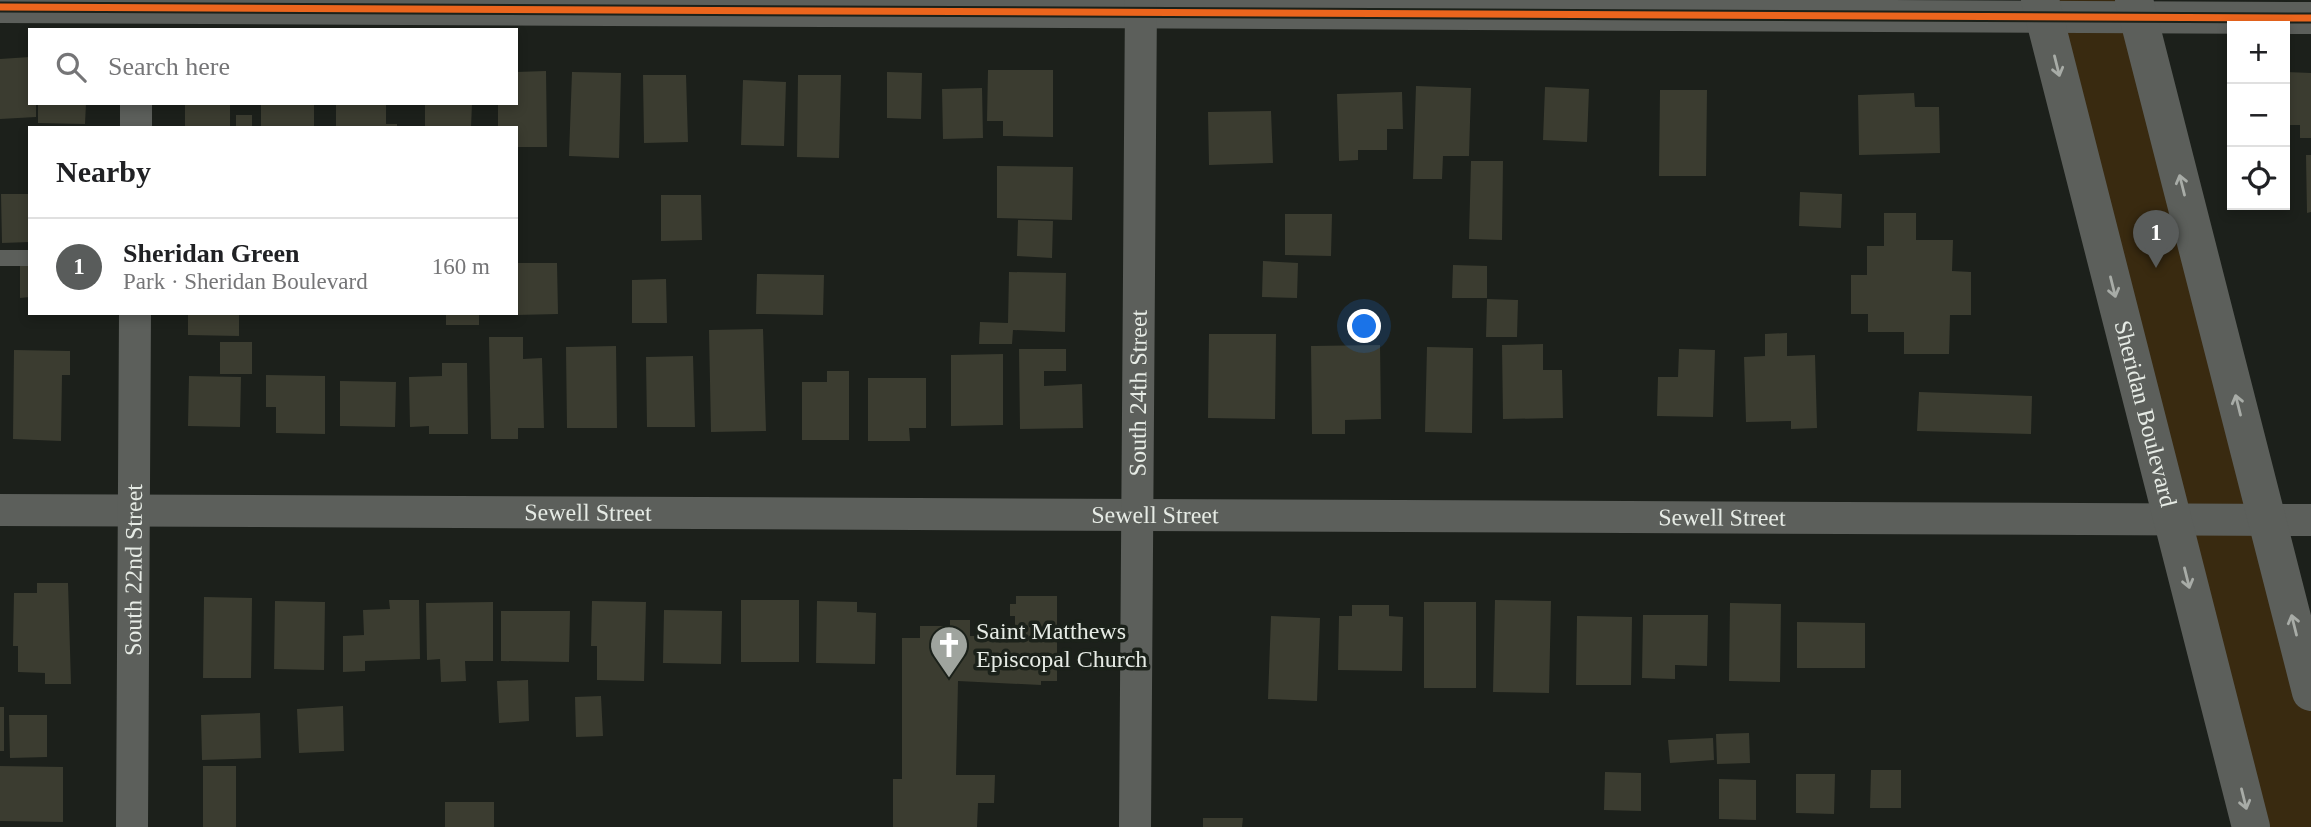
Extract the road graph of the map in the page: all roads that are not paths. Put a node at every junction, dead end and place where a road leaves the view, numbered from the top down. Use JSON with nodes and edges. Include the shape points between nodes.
{"nodes":[{"id":1,"x":1141,"y":5,"type":"edge"},
{"id":2,"x":0,"y":7,"type":"edge"},
{"id":3,"x":2042,"y":9,"type":"edge"},
{"id":4,"x":2137,"y":9,"type":"edge"},
{"id":5,"x":137,"y":12,"type":"edge"},
{"id":6,"x":2311,"y":18,"type":"edge"},
{"id":7,"x":136,"y":105,"type":"edge"},
{"id":8,"x":136,"y":126,"type":"edge"},
{"id":9,"x":0,"y":258,"type":"edge"},
{"id":10,"x":28,"y":258,"type":"edge"},
{"id":11,"x":135,"y":315,"type":"edge"},
{"id":12,"x":0,"y":510,"type":"edge"},
{"id":13,"x":134,"y":511,"type":"junction"},
{"id":14,"x":1138,"y":514,"type":"junction"},
{"id":15,"x":2172,"y":519,"type":"junction"},
{"id":16,"x":2267,"y":520,"type":"junction"},
{"id":17,"x":2311,"y":520,"type":"edge"},
{"id":18,"x":2311,"y":692,"type":"edge"},
{"id":19,"x":132,"y":827,"type":"edge"},
{"id":20,"x":1135,"y":827,"type":"edge"},
{"id":21,"x":2251,"y":827,"type":"edge"}],
"edges":[{"from":1,"to":3,"type":"street"},
{"from":1,"to":5,"type":"street"},
{"from":1,"to":14,"type":"street","name":"South 24th Street"},
{"from":2,"to":5,"type":"street"},
{"from":3,"to":4,"type":"street"},
{"from":3,"to":15,"type":"main road","name":"Sheridan Boulevard","one_way":true},
{"from":4,"to":6,"type":"street"},
{"from":16,"to":4,"type":"main road","one_way":true},
{"from":7,"to":8,"type":"street"},
{"from":9,"to":10,"type":"lane"},
{"from":11,"to":13,"type":"street","name":"South 22nd Street"},
{"from":12,"to":13,"type":"street","name":"Sewell Street"},
{"from":13,"to":14,"type":"street","name":"Sewell Street"},
{"from":13,"to":19,"type":"street","name":"South 22nd Street"},
{"from":14,"to":15,"type":"street","name":"Sewell Street"},
{"from":14,"to":20,"type":"street","name":"South 24th Street"},
{"from":15,"to":16,"type":"street","name":"Sewell Street"},
{"from":15,"to":21,"type":"main road","name":"Sheridan Boulevard","one_way":true},
{"from":16,"to":17,"type":"street","name":"Sewell Street"},
{"from":18,"to":16,"type":"main road","one_way":true}]}
